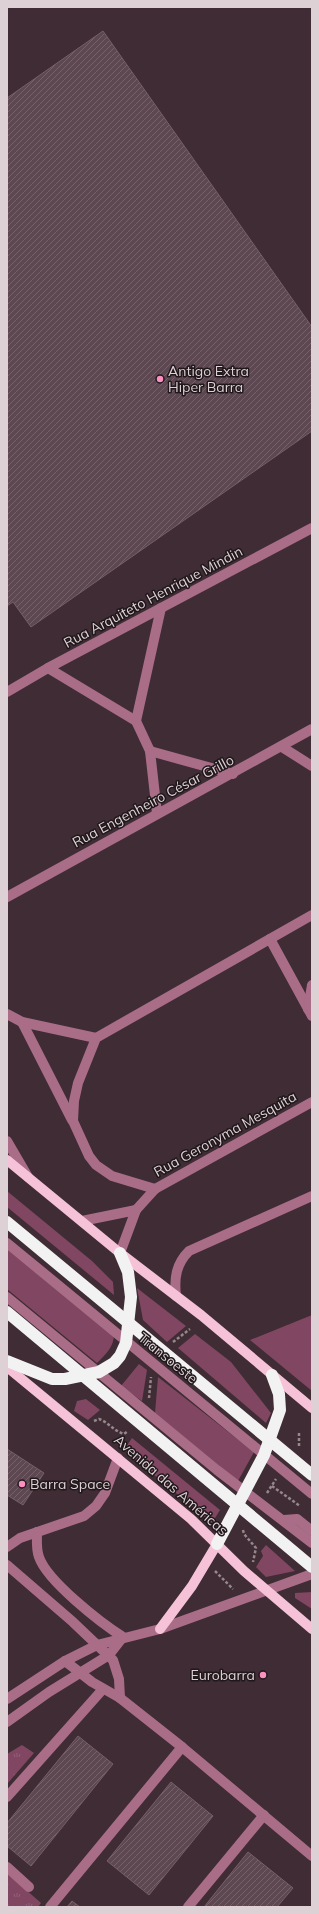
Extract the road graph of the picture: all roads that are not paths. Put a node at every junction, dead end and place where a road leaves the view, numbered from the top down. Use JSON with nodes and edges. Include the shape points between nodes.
{"nodes":[{"id":1,"x":312,"y":528,"type":"edge"},
{"id":2,"x":161,"y":608,"type":"junction"},
{"id":3,"x":48,"y":668,"type":"junction"},
{"id":4,"x":7,"y":692,"type":"edge"},
{"id":5,"x":136,"y":721,"type":"junction"},
{"id":6,"x":312,"y":729,"type":"edge"},
{"id":7,"x":282,"y":747,"type":"junction"},
{"id":8,"x":150,"y":751,"type":"junction"},
{"id":9,"x":312,"y":766,"type":"edge"},
{"id":10,"x":233,"y":774,"type":"junction"},
{"id":11,"x":157,"y":813,"type":"junction"},
{"id":12,"x":7,"y":897,"type":"edge"},
{"id":13,"x":312,"y":915,"type":"edge"},
{"id":14,"x":270,"y":939,"type":"junction"},
{"id":15,"x":312,"y":985,"type":"edge"},
{"id":16,"x":310,"y":1013,"type":"edge"},
{"id":17,"x":7,"y":1014,"type":"edge"},
{"id":18,"x":22,"y":1022,"type":"junction"},
{"id":19,"x":96,"y":1038,"type":"junction"},
{"id":20,"x":312,"y":1102,"type":"edge"},
{"id":21,"x":73,"y":1121,"type":"junction"},
{"id":22,"x":7,"y":1141,"type":"edge"},
{"id":23,"x":7,"y":1160,"type":"edge"},
{"id":24,"x":28,"y":1177,"type":"junction"},
{"id":25,"x":155,"y":1189,"type":"junction"},
{"id":26,"x":312,"y":1196,"type":"edge"},
{"id":27,"x":136,"y":1210,"type":"junction"},
{"id":28,"x":82,"y":1221,"type":"junction"},
{"id":29,"x":7,"y":1222,"type":"edge"},
{"id":30,"x":7,"y":1243,"type":"edge"},
{"id":31,"x":120,"y":1253,"type":"junction"},
{"id":32,"x":176,"y":1296,"type":"junction"},
{"id":33,"x":7,"y":1297,"type":"edge"},
{"id":34,"x":7,"y":1312,"type":"edge"},
{"id":35,"x":129,"y":1324,"type":"junction"},
{"id":36,"x":126,"y":1343,"type":"junction"},
{"id":37,"x":7,"y":1361,"type":"edge"},
{"id":38,"x":7,"y":1367,"type":"edge"},
{"id":39,"x":99,"y":1372,"type":"junction"},
{"id":40,"x":272,"y":1375,"type":"junction"},
{"id":41,"x":82,"y":1376,"type":"junction"},
{"id":42,"x":312,"y":1408,"type":"edge"},
{"id":43,"x":269,"y":1440,"type":"junction"},
{"id":44,"x":264,"y":1455,"type":"junction"},
{"id":45,"x":118,"y":1458,"type":"junction"},
{"id":46,"x":312,"y":1475,"type":"edge"},
{"id":47,"x":246,"y":1492,"type":"junction"},
{"id":48,"x":312,"y":1494,"type":"edge"},
{"id":49,"x":238,"y":1506,"type":"junction"},
{"id":50,"x":284,"y":1520,"type":"junction"},
{"id":51,"x":312,"y":1531,"type":"edge"},
{"id":52,"x":37,"y":1532,"type":"junction"},
{"id":53,"x":312,"y":1543,"type":"edge"},
{"id":54,"x":217,"y":1544,"type":"junction"},
{"id":55,"x":7,"y":1547,"type":"edge"},
{"id":56,"x":7,"y":1565,"type":"edge"},
{"id":57,"x":312,"y":1567,"type":"edge"},
{"id":58,"x":312,"y":1574,"type":"edge"},
{"id":59,"x":265,"y":1590,"type":"junction"},
{"id":60,"x":160,"y":1628,"type":"junction"},
{"id":61,"x":312,"y":1629,"type":"edge"},
{"id":62,"x":123,"y":1637,"type":"junction"},
{"id":63,"x":97,"y":1645,"type":"junction"},
{"id":64,"x":109,"y":1655,"type":"junction"},
{"id":65,"x":65,"y":1661,"type":"junction"},
{"id":66,"x":79,"y":1673,"type":"junction"},
{"id":67,"x":103,"y":1689,"type":"junction"},
{"id":68,"x":120,"y":1698,"type":"junction"},
{"id":69,"x":7,"y":1699,"type":"edge"},
{"id":70,"x":7,"y":1722,"type":"edge"},
{"id":71,"x":182,"y":1747,"type":"junction"},
{"id":72,"x":7,"y":1797,"type":"edge"},
{"id":73,"x":264,"y":1815,"type":"junction"},
{"id":74,"x":312,"y":1856,"type":"edge"},
{"id":75,"x":7,"y":1866,"type":"edge"},
{"id":76,"x":29,"y":1887,"type":"dead end"},
{"id":77,"x":50,"y":1907,"type":"edge"},
{"id":78,"x":188,"y":1907,"type":"edge"}],
"edges":[{"from":1,"to":2,"type":"street","name":"Rua Arquiteto Henrique Mindin"},
{"from":2,"to":3,"type":"street","name":"Rua Arquiteto Henrique Mindin"},
{"from":2,"to":5,"type":"street"},
{"from":3,"to":4,"type":"street","name":"Rua Arquiteto Henrique Mindin"},
{"from":3,"to":5,"type":"street"},
{"from":5,"to":8,"type":"street"},
{"from":6,"to":7,"type":"street","name":"Rua Engenheiro César Grillo"},
{"from":7,"to":9,"type":"street"},
{"from":7,"to":10,"type":"street","name":"Rua Engenheiro César Grillo"},
{"from":8,"to":10,"type":"street"},
{"from":8,"to":11,"type":"street"},
{"from":10,"to":11,"type":"street","name":"Rua Engenheiro César Grillo"},
{"from":11,"to":12,"type":"street","name":"Rua Engenheiro César Grillo"},
{"from":13,"to":14,"type":"street"},
{"from":14,"to":16,"type":"street"},
{"from":14,"to":19,"type":"street"},
{"from":15,"to":16,"type":"street"},
{"from":17,"to":18,"type":"street"},
{"from":18,"to":19,"type":"street"},
{"from":18,"to":21,"type":"street"},
{"from":19,"to":21,"type":"street","via":[[78,1083]]},
{"from":20,"to":25,"type":"street","name":"Rua Geronyma Mesquita"},
{"from":21,"to":25,"type":"street","via":[[81,1141],[96,1165],[112,1176]]},
{"from":22,"to":24,"type":"street"},
{"from":23,"to":24,"type":"main road"},
{"from":24,"to":28,"type":"main road"},
{"from":25,"to":27,"type":"street","name":"Rua Geronyma Mesquita"},
{"from":26,"to":32,"type":"street","via":[[189,1251],[177,1267]]},
{"from":27,"to":28,"type":"street"},
{"from":27,"to":31,"type":"street","name":"Rua Geronyma Mesquita"},
{"from":28,"to":31,"type":"main road"},
{"from":29,"to":35,"type":"highway"},
{"from":30,"to":36,"type":"street","name":"Transoeste"},
{"from":31,"to":32,"type":"main road"},
{"from":31,"to":35,"type":"highway","via":[[128,1272],[131,1297]]},
{"from":32,"to":40,"type":"main road"},
{"from":33,"to":39,"type":"street"},
{"from":34,"to":41,"type":"highway","name":"Avenida das Américas"},
{"from":35,"to":36,"type":"highway"},
{"from":35,"to":43,"type":"highway"},
{"from":36,"to":39,"type":"highway","via":[[114,1363]]},
{"from":36,"to":44,"type":"street","name":"Transoeste"},
{"from":37,"to":41,"type":"highway","via":[[52,1379]]},
{"from":38,"to":45,"type":"main road","name":"Avenida das Américas"},
{"from":39,"to":41,"type":"highway"},
{"from":39,"to":47,"type":"street"},
{"from":40,"to":42,"type":"main road"},
{"from":40,"to":43,"type":"highway","via":[[277,1385],[280,1410]]},
{"from":41,"to":49,"type":"highway","name":"Avenida das Américas"},
{"from":43,"to":44,"type":"highway"},
{"from":43,"to":46,"type":"highway"},
{"from":44,"to":47,"type":"highway"},
{"from":44,"to":48,"type":"street","name":"Transoeste"},
{"from":45,"to":52,"type":"street","via":[[105,1493],[96,1506],[84,1516]]},
{"from":45,"to":54,"type":"main road","name":"Avenida das Américas"},
{"from":47,"to":49,"type":"highway"},
{"from":47,"to":50,"type":"street"},
{"from":49,"to":54,"type":"highway"},
{"from":49,"to":57,"type":"highway","name":"Avenida das Américas"},
{"from":50,"to":51,"type":"street","via":[[297,1519]]},
{"from":50,"to":53,"type":"street"},
{"from":52,"to":55,"type":"street","via":[[20,1538]]},
{"from":52,"to":62,"type":"street","via":[[39,1558],[50,1574],[87,1610]]},
{"from":54,"to":59,"type":"main road","name":"Avenida das Américas"},
{"from":54,"to":60,"type":"main road","via":[[192,1586]]},
{"from":56,"to":63,"type":"street"},
{"from":58,"to":59,"type":"street"},
{"from":59,"to":60,"type":"street"},
{"from":59,"to":61,"type":"main road","name":"Avenida das Américas"},
{"from":60,"to":62,"type":"street"},
{"from":62,"to":63,"type":"street"},
{"from":62,"to":64,"type":"street"},
{"from":63,"to":64,"type":"street"},
{"from":63,"to":65,"type":"street"},
{"from":64,"to":66,"type":"street"},
{"from":64,"to":68,"type":"street","via":[[116,1666]]},
{"from":65,"to":66,"type":"street"},
{"from":65,"to":69,"type":"street"},
{"from":66,"to":67,"type":"street"},
{"from":66,"to":70,"type":"street"},
{"from":67,"to":68,"type":"street"},
{"from":67,"to":72,"type":"street"},
{"from":68,"to":71,"type":"street"},
{"from":71,"to":73,"type":"street"},
{"from":71,"to":77,"type":"street"},
{"from":73,"to":74,"type":"street"},
{"from":73,"to":78,"type":"street"},
{"from":75,"to":76,"type":"street"}]}
